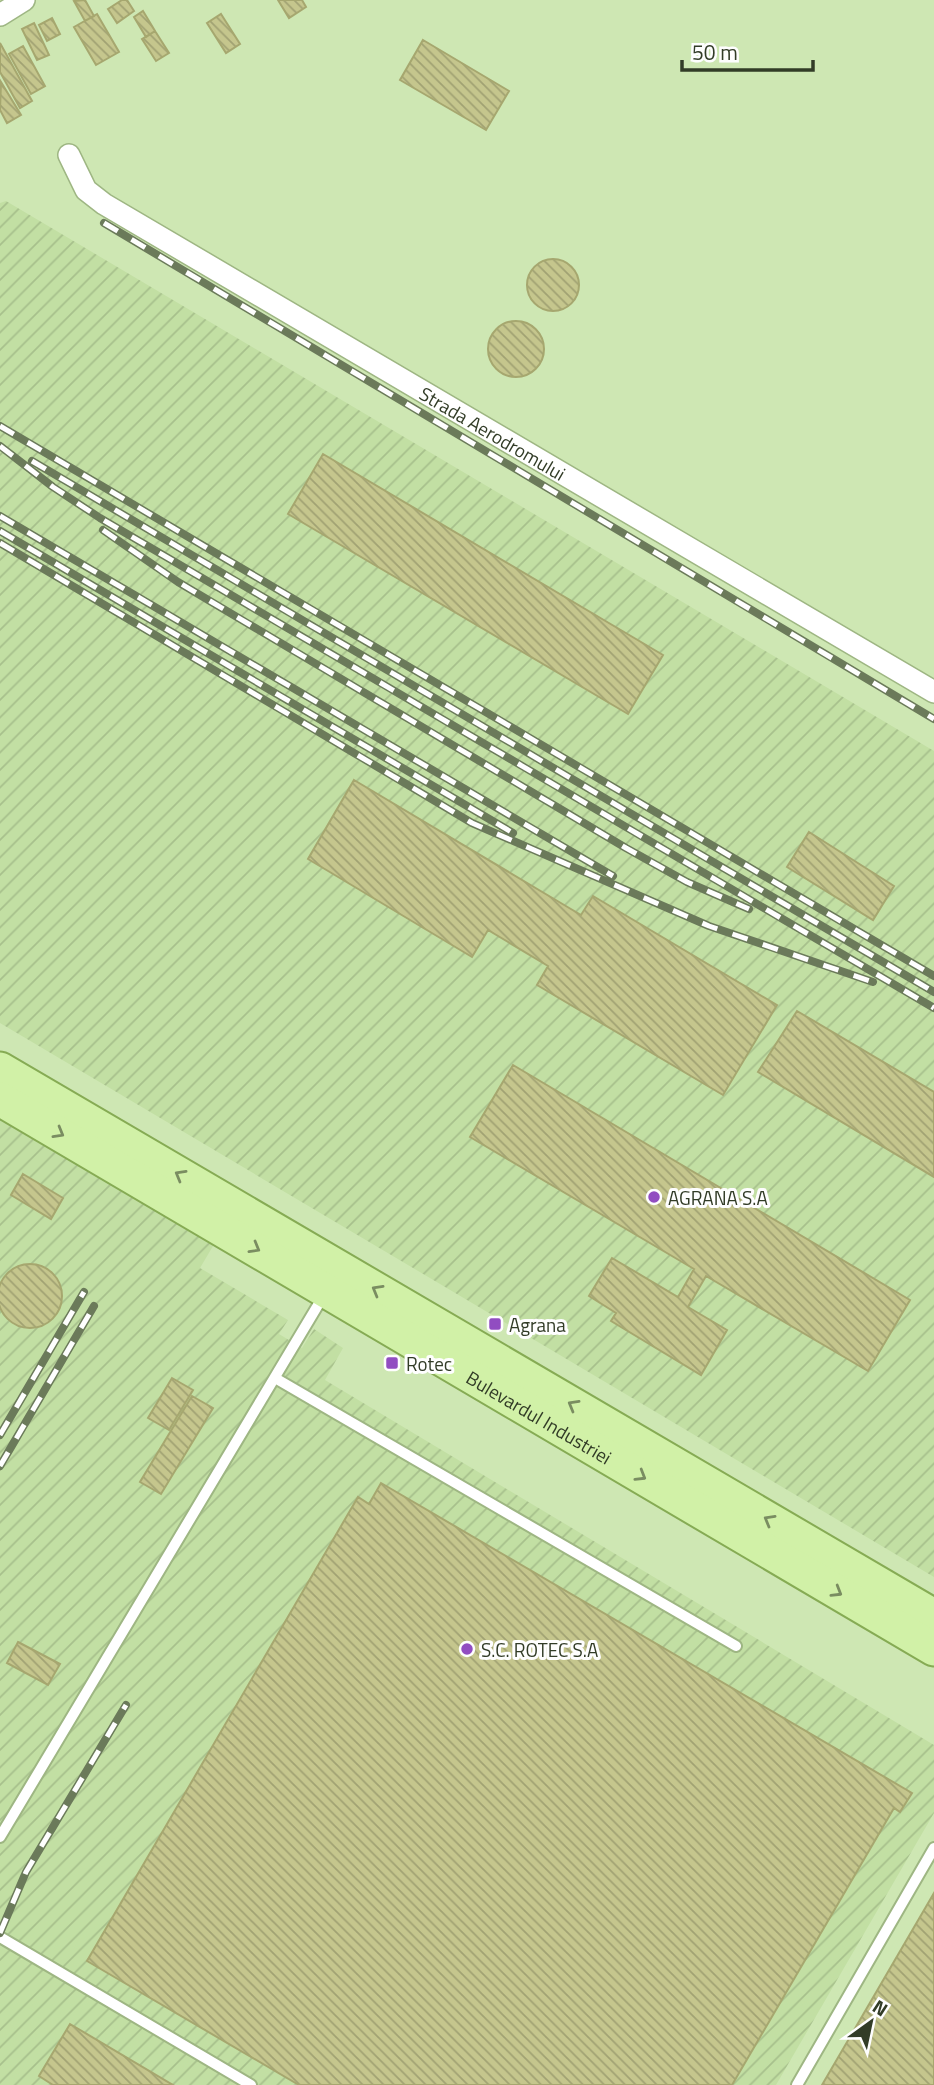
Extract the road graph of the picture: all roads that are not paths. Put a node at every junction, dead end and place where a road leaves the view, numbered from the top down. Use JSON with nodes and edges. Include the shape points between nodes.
{"nodes":[{"id":1,"x":24,"y":0,"type":"edge"},
{"id":2,"x":0,"y":15,"type":"edge"},
{"id":3,"x":69,"y":155,"type":"dead end"},
{"id":4,"x":934,"y":692,"type":"edge"},
{"id":5,"x":0,"y":1069,"type":"edge"},
{"id":6,"x":0,"y":1099,"type":"edge"},
{"id":7,"x":334,"y":1279,"type":"junction"},
{"id":8,"x":275,"y":1378,"type":"junction"},
{"id":9,"x":934,"y":1616,"type":"edge"},
{"id":10,"x":736,"y":1646,"type":"dead end"},
{"id":11,"x":934,"y":1649,"type":"edge"},
{"id":12,"x":0,"y":1837,"type":"edge"},
{"id":13,"x":934,"y":1848,"type":"edge"},
{"id":14,"x":0,"y":1937,"type":"edge"},
{"id":15,"x":251,"y":2085,"type":"edge"},
{"id":16,"x":797,"y":2085,"type":"edge"}],
"edges":[{"from":1,"to":2,"type":"street"},
{"from":3,"to":4,"type":"street","name":"Strada Aerodromului","via":[[86,190],[104,204]]},
{"from":7,"to":5,"type":"main road","name":"Bulevardul Industriei","one_way":true},
{"from":6,"to":7,"type":"main road","name":"Bulevardul Industriei","one_way":true},
{"from":7,"to":8,"type":"lane"},
{"from":9,"to":7,"type":"main road","name":"Bulevardul Industriei","one_way":true},
{"from":7,"to":11,"type":"main road","name":"Bulevardul Industriei","one_way":true},
{"from":8,"to":10,"type":"lane"},
{"from":8,"to":12,"type":"lane"},
{"from":13,"to":16,"type":"lane"},
{"from":14,"to":15,"type":"lane"}]}
